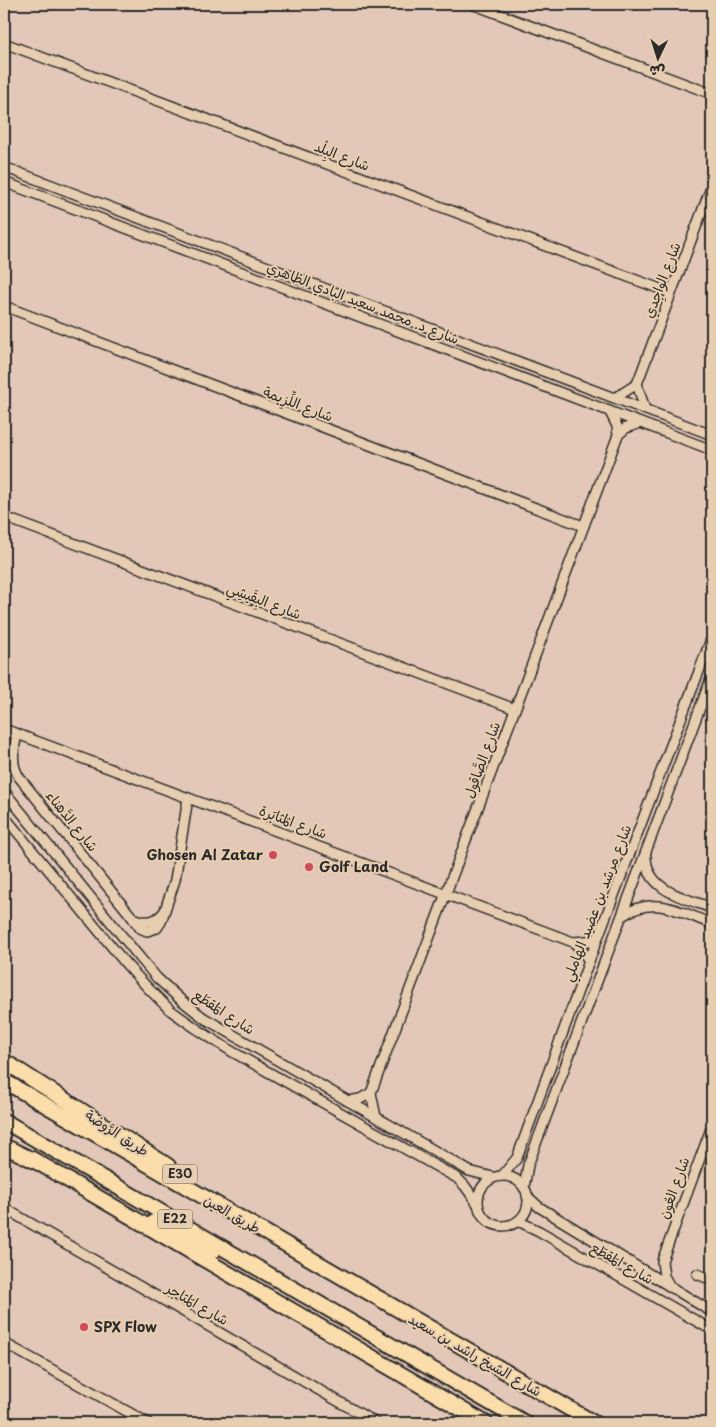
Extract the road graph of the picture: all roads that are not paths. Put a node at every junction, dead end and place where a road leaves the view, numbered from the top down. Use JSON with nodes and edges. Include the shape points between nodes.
{"nodes":[{"id":1,"x":472,"y":4,"type":"edge"},
{"id":2,"x":4,"y":44,"type":"edge"},
{"id":3,"x":712,"y":94,"type":"edge"},
{"id":4,"x":4,"y":167,"type":"edge"},
{"id":5,"x":4,"y":182,"type":"edge"},
{"id":6,"x":712,"y":185,"type":"edge"},
{"id":7,"x":671,"y":293,"type":"junction"},
{"id":8,"x":4,"y":306,"type":"edge"},
{"id":9,"x":637,"y":384,"type":"junction"},
{"id":10,"x":602,"y":393,"type":"junction"},
{"id":11,"x":614,"y":398,"type":"junction"},
{"id":12,"x":596,"y":405,"type":"junction"},
{"id":13,"x":645,"y":409,"type":"junction"},
{"id":14,"x":610,"y":412,"type":"junction"},
{"id":15,"x":640,"y":423,"type":"junction"},
{"id":16,"x":618,"y":435,"type":"junction"},
{"id":17,"x":712,"y":435,"type":"edge"},
{"id":18,"x":712,"y":450,"type":"edge"},
{"id":19,"x":4,"y":517,"type":"edge"},
{"id":20,"x":583,"y":526,"type":"junction"},
{"id":21,"x":712,"y":637,"type":"edge"},
{"id":22,"x":712,"y":676,"type":"edge"},
{"id":23,"x":515,"y":710,"type":"junction"},
{"id":24,"x":4,"y":729,"type":"edge"},
{"id":25,"x":17,"y":734,"type":"junction"},
{"id":26,"x":4,"y":792,"type":"edge"},
{"id":27,"x":188,"y":798,"type":"junction"},
{"id":28,"x":4,"y":816,"type":"edge"},
{"id":29,"x":48,"y":846,"type":"junction"},
{"id":30,"x":34,"y":852,"type":"junction"},
{"id":31,"x":646,"y":852,"type":"junction"},
{"id":32,"x":447,"y":894,"type":"junction"},
{"id":33,"x":681,"y":897,"type":"junction"},
{"id":34,"x":712,"y":908,"type":"edge"},
{"id":35,"x":676,"y":910,"type":"junction"},
{"id":36,"x":622,"y":916,"type":"junction"},
{"id":37,"x":712,"y":924,"type":"edge"},
{"id":38,"x":598,"y":940,"type":"junction"},
{"id":39,"x":573,"y":942,"type":"junction"},
{"id":40,"x":589,"y":961,"type":"junction"},
{"id":41,"x":4,"y":1061,"type":"edge"},
{"id":42,"x":4,"y":1081,"type":"edge"},
{"id":43,"x":371,"y":1094,"type":"junction"},
{"id":44,"x":348,"y":1101,"type":"junction"},
{"id":45,"x":376,"y":1118,"type":"junction"},
{"id":46,"x":4,"y":1121,"type":"edge"},
{"id":47,"x":712,"y":1126,"type":"edge"},
{"id":48,"x":4,"y":1146,"type":"edge"},
{"id":49,"x":32,"y":1159,"type":"junction"},
{"id":50,"x":497,"y":1177,"type":"junction"},
{"id":51,"x":526,"y":1192,"type":"junction"},
{"id":52,"x":477,"y":1203,"type":"junction"},
{"id":53,"x":4,"y":1208,"type":"edge"},
{"id":54,"x":518,"y":1221,"type":"junction"},
{"id":55,"x":662,"y":1260,"type":"junction"},
{"id":56,"x":642,"y":1271,"type":"junction"},
{"id":57,"x":697,"y":1274,"type":"dead end"},
{"id":58,"x":712,"y":1280,"type":"edge"},
{"id":59,"x":357,"y":1286,"type":"junction"},
{"id":60,"x":672,"y":1289,"type":"junction"},
{"id":61,"x":712,"y":1312,"type":"edge"},
{"id":62,"x":346,"y":1319,"type":"junction"},
{"id":63,"x":712,"y":1330,"type":"edge"},
{"id":64,"x":4,"y":1343,"type":"edge"},
{"id":65,"x":148,"y":1423,"type":"edge"},
{"id":66,"x":376,"y":1423,"type":"edge"},
{"id":67,"x":485,"y":1423,"type":"edge"},
{"id":68,"x":525,"y":1423,"type":"edge"},
{"id":69,"x":594,"y":1423,"type":"edge"}],
"edges":[{"from":1,"to":3,"type":"street"},
{"from":2,"to":7,"type":"street","name":"شارع البِلْد"},
{"from":4,"to":10,"type":"street","name":"شارع د. محمد سعيد البادي الظاهري"},
{"from":5,"to":12,"type":"street","name":"شارع د. محمد سعيد البادي الظاهري"},
{"from":6,"to":7,"type":"street","name":"شارع الواجِدي"},
{"from":7,"to":9,"type":"street","name":"شارع الواجِدي"},
{"from":8,"to":20,"type":"street","name":"شارع اللِّزِيمة"},
{"from":9,"to":11,"type":"street"},
{"from":9,"to":13,"type":"street"},
{"from":10,"to":11,"type":"street","name":"شارع د. محمد سعيد البادي الظاهري"},
{"from":10,"to":12,"type":"street","via":[[592,397]]},
{"from":11,"to":13,"type":"street","name":"شارع د. محمد سعيد البادي الظاهري"},
{"from":12,"to":14,"type":"street","name":"شارع د. محمد سعيد البادي الظاهري"},
{"from":13,"to":17,"type":"street","name":"شارع د. محمد سعيد البادي الظاهري"},
{"from":14,"to":15,"type":"street","name":"شارع د. محمد سعيد البادي الظاهري"},
{"from":14,"to":16,"type":"street"},
{"from":15,"to":16,"type":"street"},
{"from":15,"to":18,"type":"street","name":"شارع د. محمد سعيد البادي الظاهري"},
{"from":16,"to":20,"type":"street","name":"شارع الصَّاقول"},
{"from":19,"to":23,"type":"street","name":"شارع البِقَيشِي"},
{"from":20,"to":23,"type":"street","name":"شارع الصَّاقول"},
{"from":21,"to":38,"type":"street","name":"شارع مرشد بن عضيد الهاملي"},
{"from":22,"to":31,"type":"street","name":"شارع مرشد بن عضيد الهاملي"},
{"from":23,"to":32,"type":"street","name":"شارع الصَّاقول"},
{"from":24,"to":25,"type":"street","name":"شارع المُثابَرة"},
{"from":25,"to":27,"type":"street","name":"شارع المُثابَرة"},
{"from":25,"to":27,"type":"street","name":"شارع الدَّهناء","via":[[13,765],[19,777],[140,928],[150,931],[160,925],[175,880]]},
{"from":26,"to":29,"type":"street","name":"شارع المَقطَع"},
{"from":27,"to":32,"type":"street","name":"شارع المُثابَرة"},
{"from":28,"to":30,"type":"street","name":"شارع المَقطَع"},
{"from":29,"to":30,"type":"street","via":[[46,850]]},
{"from":29,"to":44,"type":"street","name":"شارع المَقطَع","via":[[157,978],[181,1000],[241,1041]]},
{"from":30,"to":52,"type":"street","name":"شارع المَقطَع","via":[[126,964],[170,1010],[231,1051],[457,1178]]},
{"from":31,"to":33,"type":"street","via":[[649,873],[655,882]]},
{"from":31,"to":36,"type":"street","name":"شارع مرشد بن عضيد الهاملي"},
{"from":32,"to":39,"type":"street","name":"شارع المُثابَرة"},
{"from":32,"to":43,"type":"street","name":"شارع الصَّاقول"},
{"from":33,"to":34,"type":"street"},
{"from":33,"to":35,"type":"street"},
{"from":35,"to":36,"type":"street","via":[[652,905],[636,908]]},
{"from":35,"to":37,"type":"street"},
{"from":36,"to":51,"type":"street","name":"شارع مرشد بن عضيد الهاملي","via":[[528,1165]]},
{"from":38,"to":39,"type":"street","name":"شارع المُثابَرة"},
{"from":38,"to":40,"type":"street","name":"شارع مرشد بن عضيد الهاملي"},
{"from":39,"to":40,"type":"street","name":"شارع المُثابَرة"},
{"from":40,"to":50,"type":"street","name":"شارع مرشد بن عضيد الهاملي","via":[[517,1158]]},
{"from":41,"to":59,"type":"highway","name":"طريق الرَّوضة","number":"E30"},
{"from":42,"to":59,"type":"highway","name":"طريق العين","number":"E22"},
{"from":43,"to":44,"type":"street"},
{"from":43,"to":45,"type":"street"},
{"from":44,"to":45,"type":"street","name":"شارع المَقطَع"},
{"from":45,"to":50,"type":"street","name":"شارع المَقطَع","via":[[469,1171]]},
{"from":46,"to":62,"type":"highway","number":"E22"},
{"from":47,"to":55,"type":"street","name":"شارع العُون"},
{"from":48,"to":49,"type":"highway"},
{"from":49,"to":62,"type":"highway"},
{"from":49,"to":67,"type":"highway"},
{"from":50,"to":51,"type":"street","via":[[515,1179]]},
{"from":50,"to":52,"type":"street","via":[[481,1188]]},
{"from":51,"to":54,"type":"street","via":[[528,1205]]},
{"from":51,"to":56,"type":"street","name":"شارع المَقطَع","via":[[538,1207]]},
{"from":52,"to":54,"type":"street","via":[[480,1212],[492,1224],[510,1225]]},
{"from":53,"to":66,"type":"street","name":"شارع المُتاجر"},
{"from":54,"to":63,"type":"street","name":"شارع المَقطَع"},
{"from":55,"to":56,"type":"street","via":[[652,1269]]},
{"from":55,"to":60,"type":"street","via":[[664,1276]]},
{"from":56,"to":60,"type":"street","name":"شارع المَقطَع"},
{"from":57,"to":58,"type":"street"},
{"from":59,"to":69,"type":"highway","name":"شارع الشيخ راشد بن سعيد","number":"E22"},
{"from":60,"to":61,"type":"street","name":"شارع المَقطَع"},
{"from":62,"to":68,"type":"highway","number":"E22"},
{"from":64,"to":65,"type":"street"}]}
